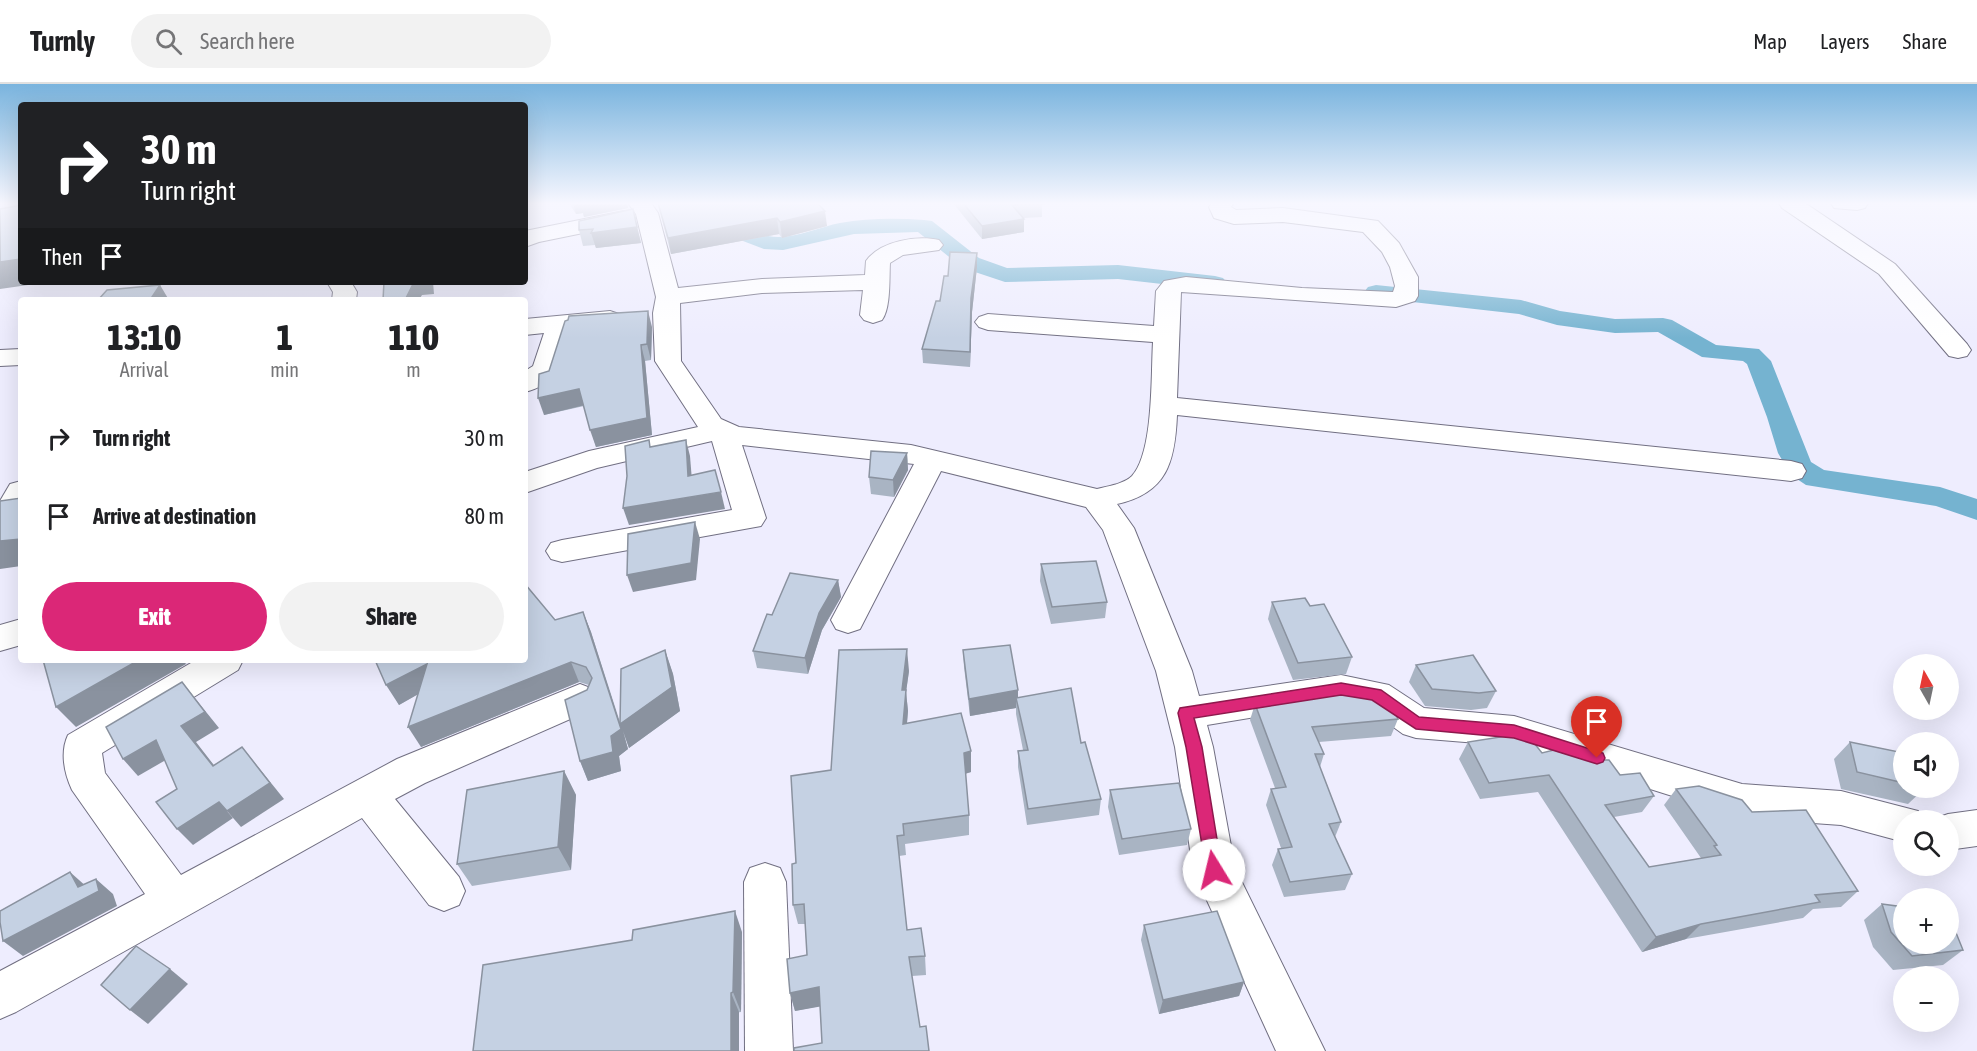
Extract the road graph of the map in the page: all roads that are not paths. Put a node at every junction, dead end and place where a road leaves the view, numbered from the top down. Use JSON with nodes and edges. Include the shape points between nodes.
{"nodes":[{"id":1,"x":647,"y":248,"type":"edge"},
{"id":2,"x":911,"y":248,"type":"edge"},
{"id":3,"x":1389,"y":248,"type":"edge"},
{"id":4,"x":1856,"y":248,"type":"edge"},
{"id":5,"x":878,"y":282,"type":"junction"},
{"id":6,"x":652,"y":311,"type":"junction"},
{"id":7,"x":873,"y":315,"type":"dead end"},
{"id":8,"x":988,"y":322,"type":"dead end"},
{"id":9,"x":559,"y":325,"type":"junction"},
{"id":10,"x":528,"y":327,"type":"edge"},
{"id":11,"x":1166,"y":335,"type":"junction"},
{"id":12,"x":1958,"y":350,"type":"dead end"},
{"id":13,"x":18,"y":357,"type":"edge"},
{"id":14,"x":0,"y":358,"type":"edge"},
{"id":15,"x":528,"y":382,"type":"edge"},
{"id":16,"x":1163,"y":405,"type":"junction"},
{"id":17,"x":723,"y":430,"type":"junction"},
{"id":18,"x":932,"y":459,"type":"junction"},
{"id":19,"x":1791,"y":471,"type":"dead end"},
{"id":20,"x":528,"y":482,"type":"edge"},
{"id":21,"x":18,"y":496,"type":"edge"},
{"id":22,"x":1097,"y":499,"type":"junction"},
{"id":23,"x":0,"y":529,"type":"edge"},
{"id":24,"x":562,"y":551,"type":"dead end"},
{"id":25,"x":848,"y":620,"type":"dead end"},
{"id":26,"x":18,"y":633,"type":"edge"},
{"id":27,"x":0,"y":638,"type":"edge"},
{"id":28,"x":220,"y":663,"type":"edge"},
{"id":29,"x":580,"y":699,"type":"edge"},
{"id":30,"x":1185,"y":713,"type":"junction"},
{"id":31,"x":368,"y":795,"type":"junction"},
{"id":32,"x":1893,"y":821,"type":"edge"},
{"id":33,"x":1977,"y":828,"type":"edge"},
{"id":34,"x":1959,"y":830,"type":"edge"},
{"id":35,"x":765,"y":882,"type":"dead end"},
{"id":36,"x":444,"y":891,"type":"dead end"},
{"id":37,"x":175,"y":901,"type":"junction"},
{"id":38,"x":0,"y":996,"type":"edge"},
{"id":39,"x":769,"y":1051,"type":"edge"},
{"id":40,"x":1301,"y":1051,"type":"edge"}],
"edges":[{"from":1,"to":6,"type":"street"},
{"from":2,"to":5,"type":"street","via":[[883,255],[878,261]]},
{"from":3,"to":11,"type":"street","via":[[1399,259],[1407,294],[1396,300],[1186,284],[1168,291]]},
{"from":4,"to":12,"type":"street","via":[[1887,269]]},
{"from":5,"to":6,"type":"street","via":[[762,286]]},
{"from":5,"to":7,"type":"street"},
{"from":6,"to":9,"type":"street"},
{"from":6,"to":17,"type":"street","via":[[668,361],[711,425]]},
{"from":8,"to":11,"type":"street"},
{"from":9,"to":10,"type":"street"},
{"from":9,"to":15,"type":"street","via":[[545,370]]},
{"from":11,"to":16,"type":"street"},
{"from":13,"to":14,"type":"street"},
{"from":16,"to":19,"type":"street"},
{"from":16,"to":22,"type":"street","via":[[1161,447],[1144,482],[1127,492]]},
{"from":17,"to":18,"type":"street","via":[[734,435]]},
{"from":17,"to":20,"type":"street","via":[[589,460]]},
{"from":17,"to":24,"type":"street","via":[[750,518]]},
{"from":18,"to":22,"type":"street"},
{"from":18,"to":25,"type":"street"},
{"from":21,"to":23,"type":"street"},
{"from":22,"to":30,"type":"street","via":[[1118,528],[1174,671]]},
{"from":26,"to":27,"type":"street"},
{"from":28,"to":37,"type":"street","via":[[82,746],[86,778]]},
{"from":29,"to":31,"type":"street","via":[[411,771]]},
{"from":30,"to":32,"type":"street","via":[[1341,689],[1376,695],[1416,723],[1514,731],[1742,801],[1842,808]]},
{"from":30,"to":40,"type":"street","via":[[1214,870]]},
{"from":31,"to":36,"type":"street"},
{"from":31,"to":37,"type":"street"},
{"from":33,"to":34,"type":"street"},
{"from":35,"to":39,"type":"street"},
{"from":37,"to":38,"type":"street"}]}
